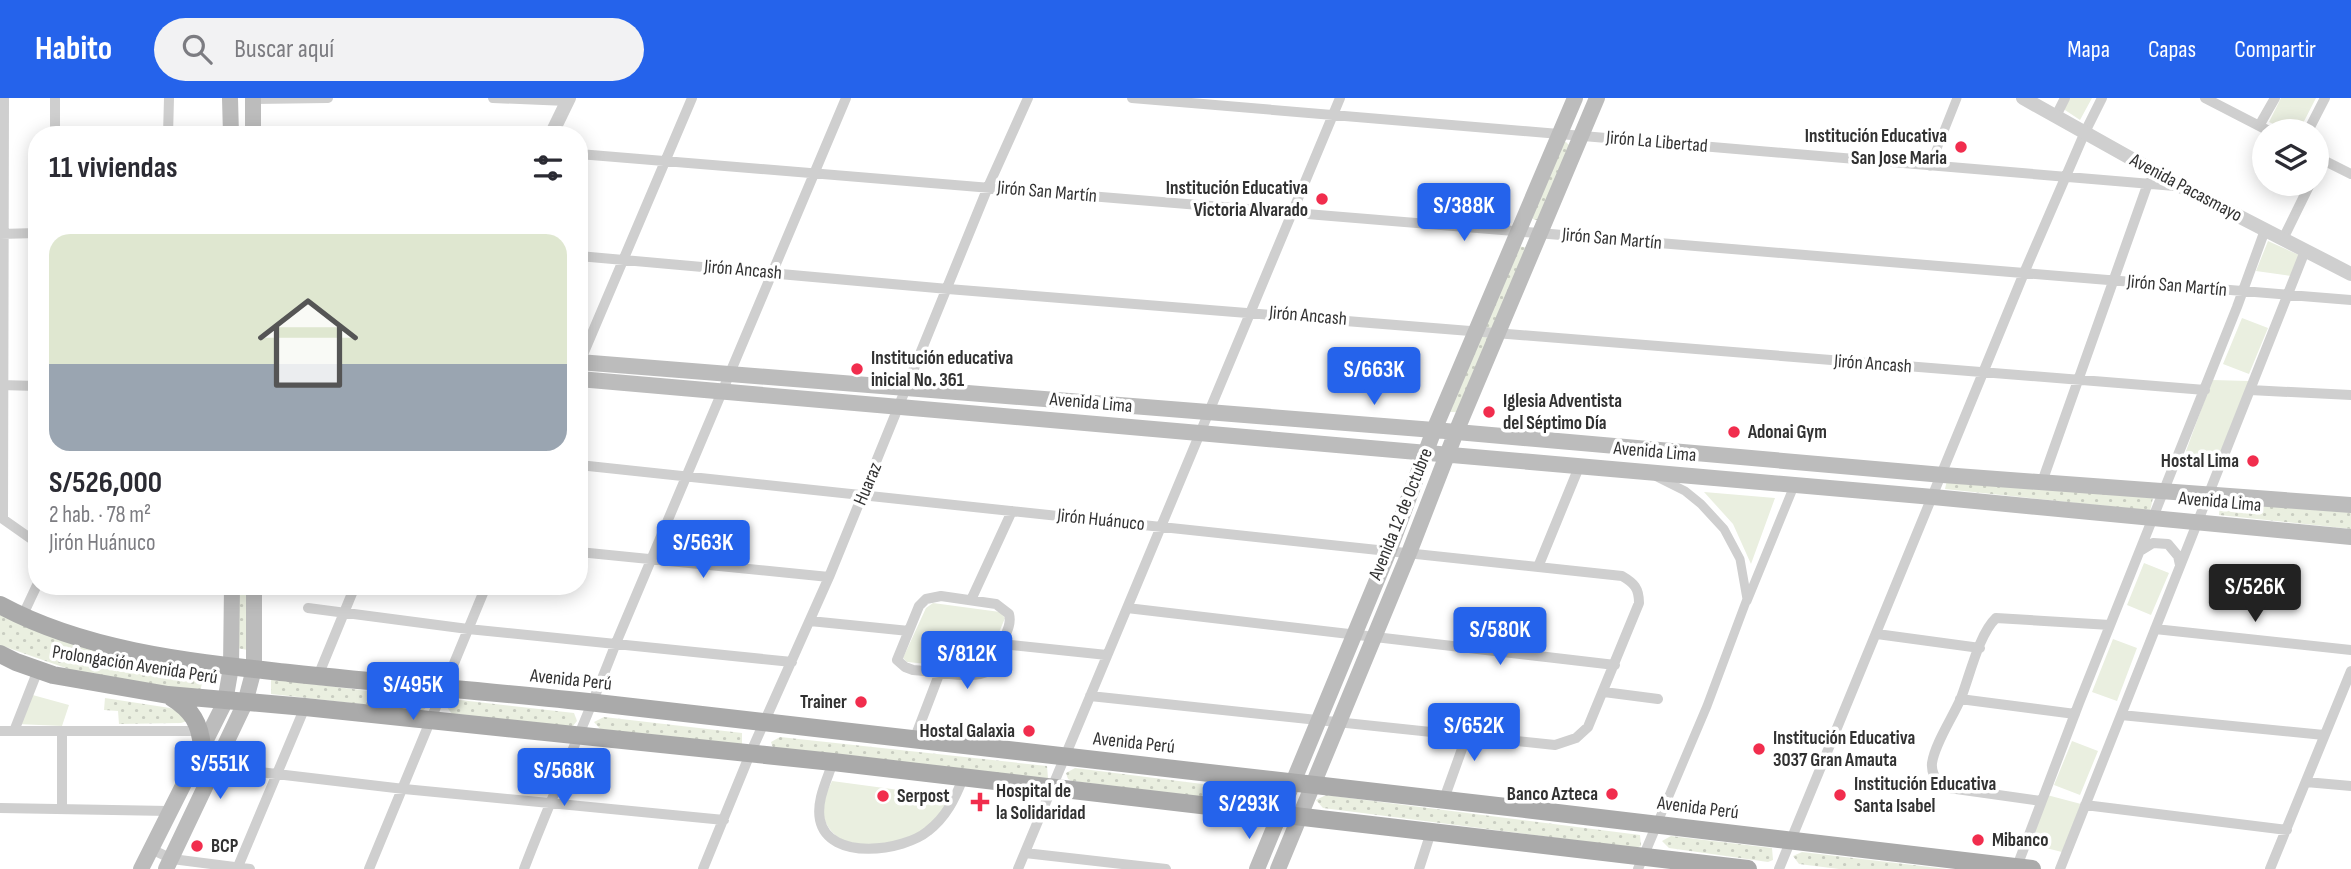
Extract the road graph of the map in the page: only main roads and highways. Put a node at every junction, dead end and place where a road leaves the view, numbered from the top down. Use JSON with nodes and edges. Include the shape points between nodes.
{"nodes":[{"id":1,"x":230,"y":98,"type":"edge"},
{"id":2,"x":1575,"y":98,"type":"edge"},
{"id":3,"x":1597,"y":98,"type":"edge"},
{"id":4,"x":253,"y":99,"type":"edge"},
{"id":5,"x":231,"y":126,"type":"edge"},
{"id":6,"x":253,"y":126,"type":"edge"},
{"id":7,"x":588,"y":364,"type":"edge"},
{"id":8,"x":588,"y":380,"type":"edge"},
{"id":9,"x":1434,"y":430,"type":"junction"},
{"id":10,"x":1456,"y":432,"type":"junction"},
{"id":11,"x":1425,"y":453,"type":"junction"},
{"id":12,"x":1447,"y":455,"type":"junction"},
{"id":13,"x":1804,"y":461,"type":"junction"},
{"id":14,"x":1794,"y":486,"type":"junction"},
{"id":15,"x":2351,"y":505,"type":"edge"},
{"id":16,"x":2351,"y":537,"type":"edge"},
{"id":17,"x":232,"y":595,"type":"edge"},
{"id":18,"x":254,"y":595,"type":"edge"},
{"id":19,"x":0,"y":605,"type":"edge"},
{"id":20,"x":0,"y":654,"type":"edge"},
{"id":21,"x":232,"y":667,"type":"junction"},
{"id":22,"x":254,"y":669,"type":"junction"},
{"id":23,"x":168,"y":695,"type":"junction"},
{"id":24,"x":225,"y":702,"type":"junction"},
{"id":25,"x":245,"y":703,"type":"junction"},
{"id":26,"x":201,"y":739,"type":"junction"},
{"id":27,"x":1293,"y":782,"type":"junction"},
{"id":28,"x":1314,"y":784,"type":"junction"},
{"id":29,"x":1280,"y":814,"type":"junction"},
{"id":30,"x":1300,"y":816,"type":"junction"},
{"id":31,"x":1641,"y":863,"type":"edge"},
{"id":32,"x":169,"y":864,"type":"edge"},
{"id":33,"x":2021,"y":868,"type":"edge"},
{"id":34,"x":141,"y":869,"type":"edge"},
{"id":35,"x":1257,"y":869,"type":"edge"},
{"id":36,"x":1278,"y":869,"type":"edge"},
{"id":37,"x":1748,"y":869,"type":"edge"}],
"edges":[{"from":1,"to":5,"type":"main road"},
{"from":2,"to":9,"type":"main road","name":"Avenida 12 de Octubre"},
{"from":3,"to":10,"type":"main road","name":"Avenida 12 de Octubre"},
{"from":4,"to":6,"type":"main road"},
{"from":7,"to":9,"type":"main road","name":"Avenida Lima"},
{"from":8,"to":11,"type":"main road","name":"Avenida Lima"},
{"from":9,"to":10,"type":"main road","name":"Avenida Lima"},
{"from":9,"to":11,"type":"main road","name":"Avenida 12 de Octubre"},
{"from":10,"to":12,"type":"main road","name":"Avenida 12 de Octubre"},
{"from":10,"to":13,"type":"main road","name":"Avenida Lima"},
{"from":11,"to":12,"type":"main road","name":"Avenida Lima"},
{"from":11,"to":27,"type":"main road","name":"Avenida 12 de Octubre"},
{"from":12,"to":14,"type":"main road","name":"Avenida Lima"},
{"from":12,"to":28,"type":"main road","name":"Avenida 12 de Octubre"},
{"from":13,"to":14,"type":"main road"},
{"from":13,"to":15,"type":"main road","name":"Avenida Lima"},
{"from":14,"to":16,"type":"main road","name":"Avenida Lima"},
{"from":17,"to":21,"type":"main road"},
{"from":18,"to":22,"type":"main road"},
{"from":19,"to":21,"type":"main road","name":"Prolongación Avenida Perú","via":[[63,634]]},
{"from":20,"to":23,"type":"main road","name":"Prolongación Avenida Perú","via":[[52,675]]},
{"from":21,"to":22,"type":"main road","name":"Avenida Perú"},
{"from":21,"to":24,"type":"main road"},
{"from":22,"to":25,"type":"main road"},
{"from":22,"to":27,"type":"main road","name":"Avenida Perú"},
{"from":23,"to":24,"type":"main road","name":"Prolongación Avenida Perú"},
{"from":23,"to":26,"type":"main road","via":[[190,711]]},
{"from":24,"to":25,"type":"main road"},
{"from":24,"to":26,"type":"main road"},
{"from":25,"to":29,"type":"main road","via":[[833,762]]},
{"from":25,"to":32,"type":"main road"},
{"from":26,"to":34,"type":"main road"},
{"from":27,"to":28,"type":"main road","name":"Avenida Perú"},
{"from":27,"to":29,"type":"main road","name":"Avenida 12 de Octubre"},
{"from":28,"to":30,"type":"main road","name":"Avenida 12 de Octubre"},
{"from":28,"to":33,"type":"main road","name":"Avenida Perú"},
{"from":29,"to":30,"type":"main road"},
{"from":29,"to":35,"type":"main road","name":"Avenida 12 de Octubre"},
{"from":30,"to":31,"type":"main road"},
{"from":30,"to":36,"type":"main road","name":"Avenida 12 de Octubre"},
{"from":31,"to":37,"type":"main road"}]}
